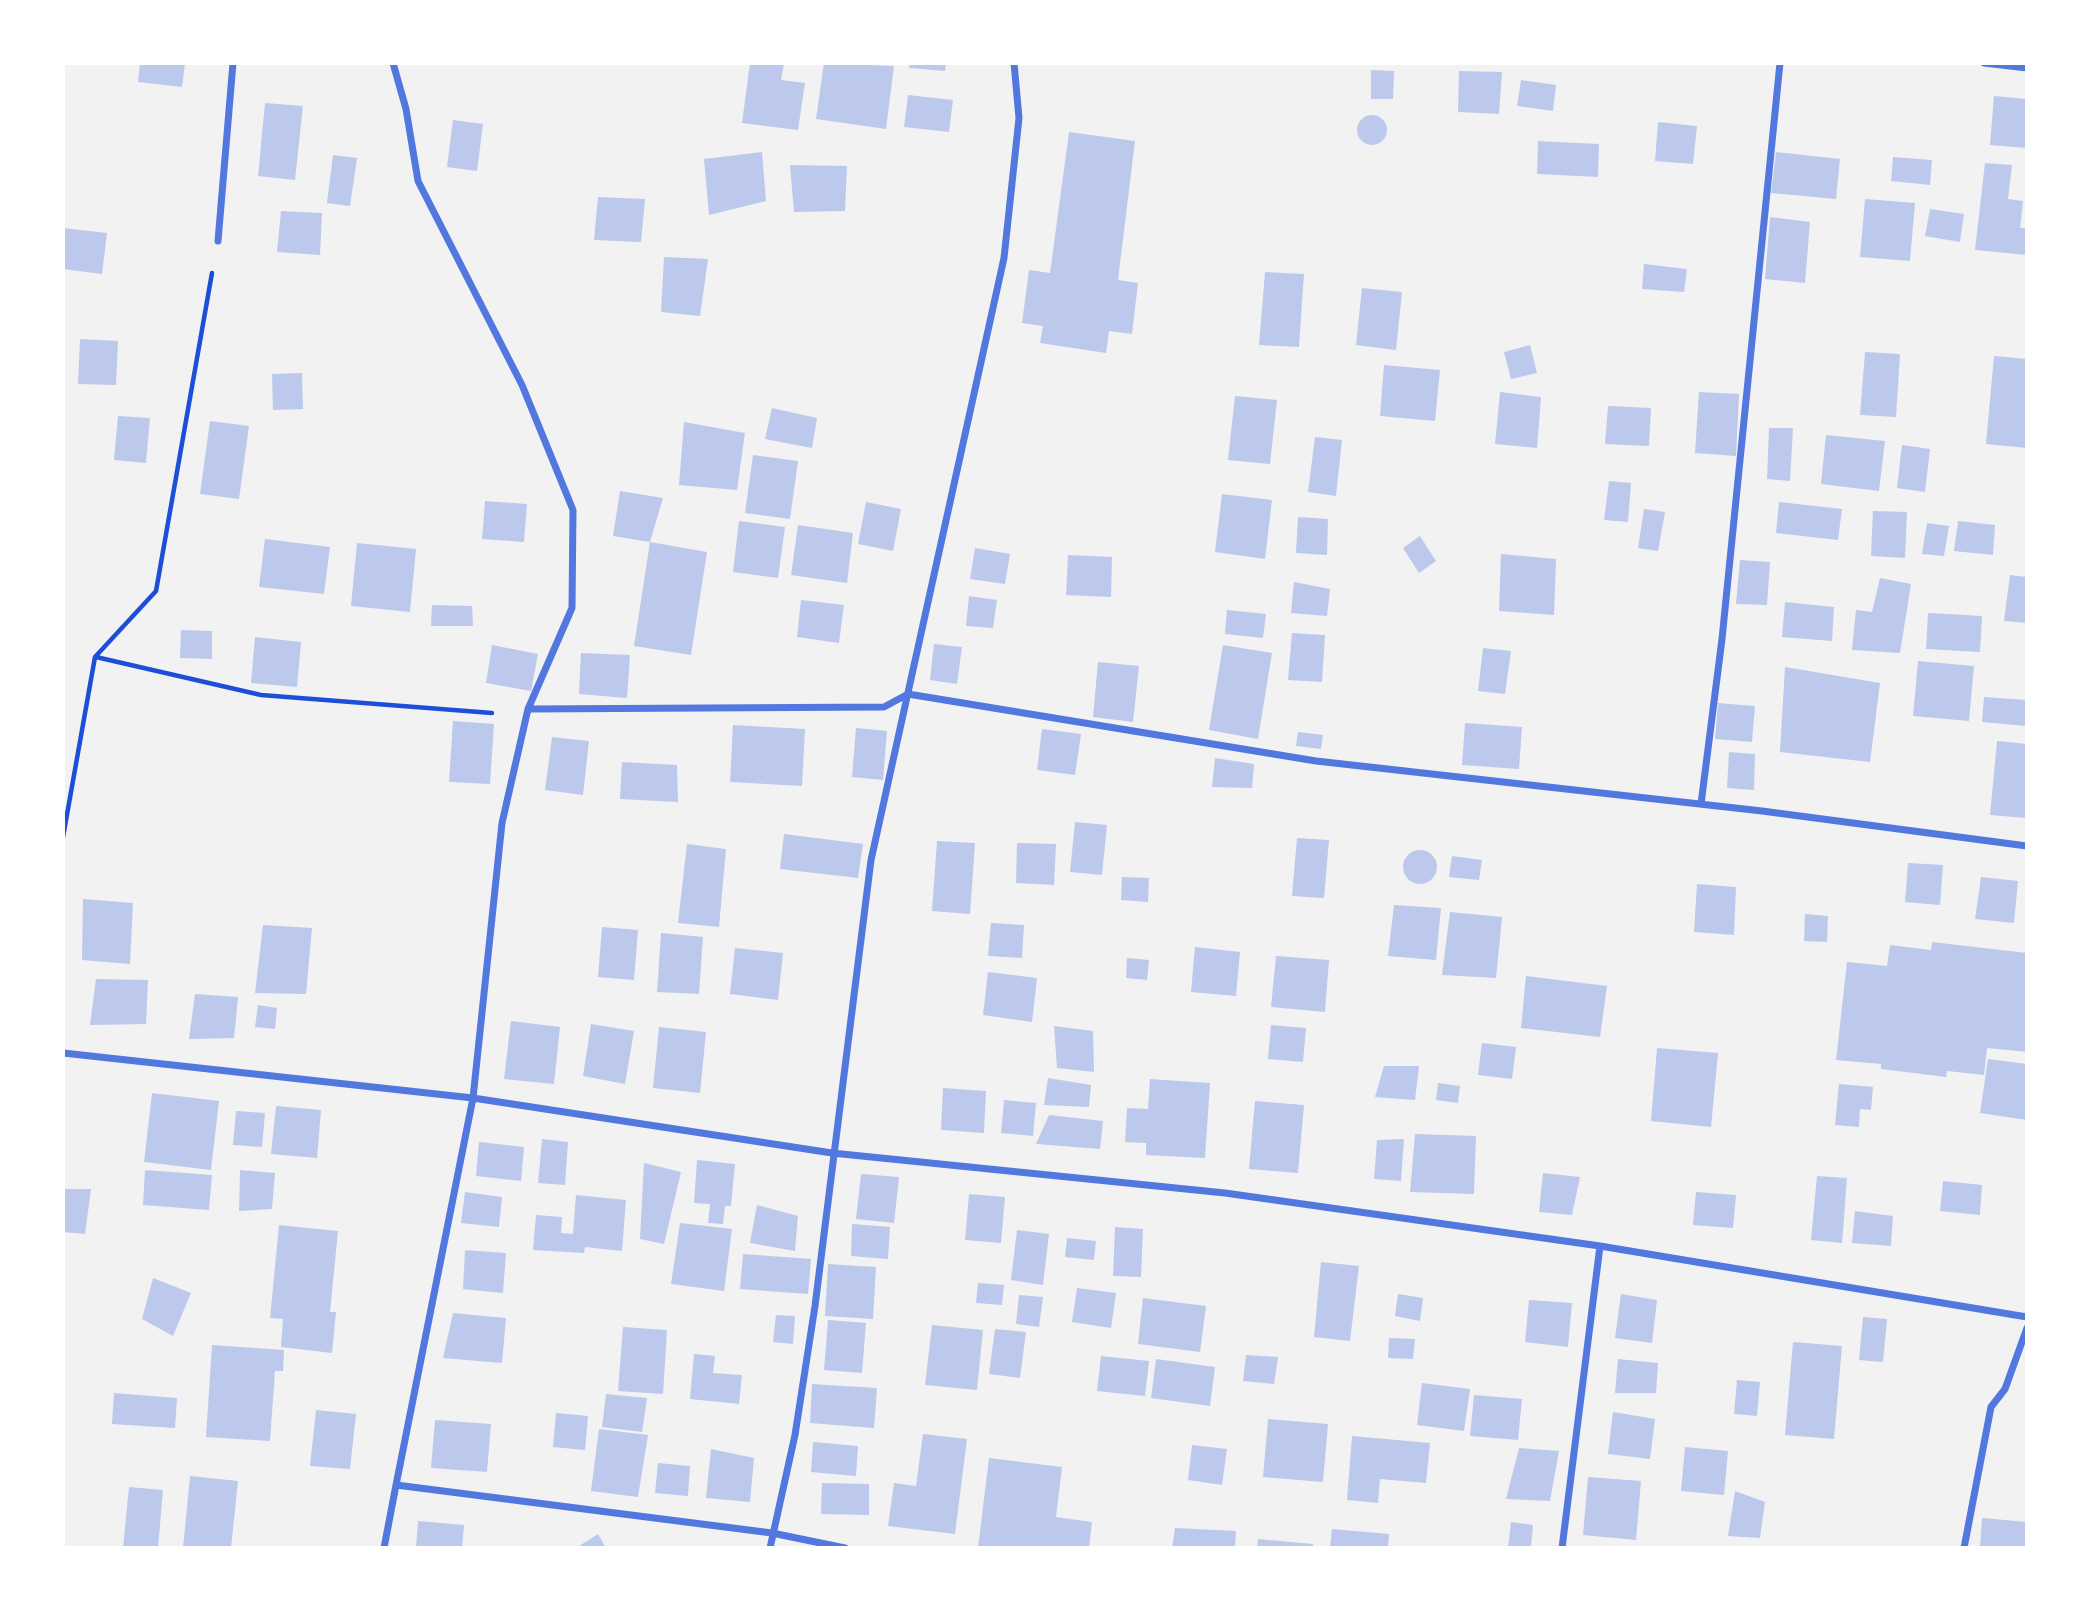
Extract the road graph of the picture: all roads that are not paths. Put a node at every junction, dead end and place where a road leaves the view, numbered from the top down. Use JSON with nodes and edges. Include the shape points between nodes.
{"nodes":[{"id":1,"x":233,"y":63,"type":"edge"},
{"id":2,"x":393,"y":63,"type":"edge"},
{"id":3,"x":1014,"y":63,"type":"edge"},
{"id":4,"x":1780,"y":63,"type":"edge"},
{"id":5,"x":1984,"y":63,"type":"edge"},
{"id":6,"x":2027,"y":68,"type":"edge"},
{"id":7,"x":218,"y":241,"type":"road end"},
{"id":8,"x":908,"y":694,"type":"junction"},
{"id":9,"x":528,"y":709,"type":"junction"},
{"id":10,"x":1701,"y":804,"type":"junction"},
{"id":11,"x":2027,"y":846,"type":"edge"},
{"id":12,"x":63,"y":1053,"type":"edge"},
{"id":13,"x":473,"y":1098,"type":"junction"},
{"id":14,"x":832,"y":1153,"type":"junction"},
{"id":15,"x":1600,"y":1246,"type":"junction"},
{"id":16,"x":2027,"y":1317,"type":"edge"},
{"id":17,"x":2027,"y":1328,"type":"edge"},
{"id":18,"x":396,"y":1485,"type":"junction"},
{"id":19,"x":772,"y":1532,"type":"junction"},
{"id":20,"x":384,"y":1548,"type":"edge"},
{"id":21,"x":770,"y":1548,"type":"edge"},
{"id":22,"x":845,"y":1548,"type":"edge"},
{"id":23,"x":1562,"y":1548,"type":"edge"},
{"id":24,"x":1964,"y":1548,"type":"edge"}],
"edges":[{"from":1,"to":7,"type":"street"},
{"from":2,"to":9,"type":"street","via":[[418,181],[522,386],[573,510],[572,608]]},
{"from":3,"to":8,"type":"street","via":[[1019,118],[1004,258]]},
{"from":4,"to":10,"type":"street"},
{"from":5,"to":6,"type":"street"},
{"from":8,"to":9,"type":"street","via":[[884,707]]},
{"from":8,"to":10,"type":"street","via":[[1316,761]]},
{"from":8,"to":14,"type":"street","via":[[871,860]]},
{"from":9,"to":13,"type":"street","via":[[502,823]]},
{"from":10,"to":11,"type":"street"},
{"from":12,"to":13,"type":"street"},
{"from":13,"to":14,"type":"street"},
{"from":13,"to":18,"type":"street"},
{"from":14,"to":15,"type":"street","via":[[1225,1193]]},
{"from":14,"to":19,"type":"street","via":[[797,1422]]},
{"from":15,"to":16,"type":"street"},
{"from":15,"to":23,"type":"street"},
{"from":17,"to":24,"type":"street","via":[[2005,1389],[1991,1407]]},
{"from":18,"to":19,"type":"street"},
{"from":18,"to":20,"type":"street"},
{"from":19,"to":21,"type":"street"},
{"from":19,"to":22,"type":"street"}]}
